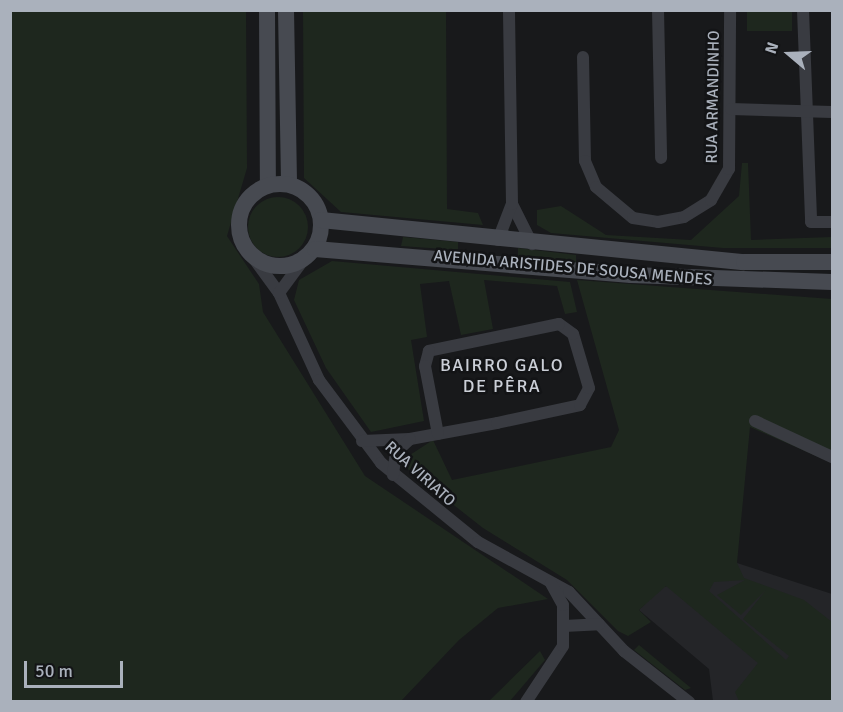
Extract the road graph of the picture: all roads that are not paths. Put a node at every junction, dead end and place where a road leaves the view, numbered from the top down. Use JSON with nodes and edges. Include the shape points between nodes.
{"nodes":[{"id":1,"x":267,"y":10,"type":"edge"},
{"id":2,"x":286,"y":10,"type":"edge"},
{"id":3,"x":508,"y":10,"type":"edge"},
{"id":4,"x":658,"y":10,"type":"edge"},
{"id":5,"x":730,"y":10,"type":"edge"},
{"id":6,"x":803,"y":10,"type":"edge"},
{"id":7,"x":583,"y":57,"type":"dead end"},
{"id":8,"x":731,"y":109,"type":"junction"},
{"id":9,"x":805,"y":111,"type":"junction"},
{"id":10,"x":832,"y":112,"type":"edge"},
{"id":11,"x":661,"y":158,"type":"dead end"},
{"id":12,"x":289,"y":184,"type":"junction"},
{"id":13,"x":268,"y":185,"type":"junction"},
{"id":14,"x":512,"y":204,"type":"junction"},
{"id":15,"x":321,"y":220,"type":"junction"},
{"id":16,"x":832,"y":222,"type":"edge"},
{"id":17,"x":498,"y":240,"type":"junction"},
{"id":18,"x":532,"y":244,"type":"junction"},
{"id":19,"x":249,"y":252,"type":"junction"},
{"id":20,"x":309,"y":254,"type":"junction"},
{"id":21,"x":832,"y":262,"type":"edge"},
{"id":22,"x":832,"y":282,"type":"edge"},
{"id":23,"x":279,"y":293,"type":"junction"},
{"id":24,"x":755,"y":421,"type":"dead end"},
{"id":25,"x":438,"y":434,"type":"junction"},
{"id":26,"x":410,"y":439,"type":"junction"},
{"id":27,"x":362,"y":441,"type":"junction"},
{"id":28,"x":375,"y":456,"type":"junction"},
{"id":29,"x":832,"y":457,"type":"edge"},
{"id":30,"x":393,"y":475,"type":"junction"},
{"id":31,"x":543,"y":578,"type":"junction"},
{"id":32,"x":599,"y":624,"type":"junction"},
{"id":33,"x":564,"y":626,"type":"junction"},
{"id":34,"x":531,"y":700,"type":"edge"},
{"id":35,"x":689,"y":702,"type":"edge"}],
"edges":[{"from":1,"to":13,"type":"main road"},
{"from":2,"to":12,"type":"main road"},
{"from":3,"to":14,"type":"street"},
{"from":4,"to":11,"type":"street"},
{"from":5,"to":8,"type":"street","name":"RUA ARMANDINHO"},
{"from":6,"to":9,"type":"street"},
{"from":7,"to":8,"type":"street","name":"RUA ARMANDINHO","via":[[590,175],[606,201],[633,218],[672,221],[711,200],[729,169]]},
{"from":8,"to":9,"type":"street"},
{"from":9,"to":10,"type":"street"},
{"from":9,"to":16,"type":"street","via":[[811,222]]},
{"from":12,"to":13,"type":"main road"},
{"from":12,"to":15,"type":"main road","via":[[311,197]]},
{"from":13,"to":19,"type":"main road","via":[[242,209],[240,234]]},
{"from":14,"to":17,"type":"street"},
{"from":14,"to":18,"type":"street"},
{"from":15,"to":17,"type":"main road","name":"AVENIDA ARISTIDES DE SOUSA MENDES"},
{"from":15,"to":20,"type":"main road"},
{"from":17,"to":18,"type":"main road","name":"AVENIDA ARISTIDES DE SOUSA MENDES"},
{"from":18,"to":21,"type":"main road","name":"AVENIDA ARISTIDES DE SOUSA MENDES","via":[[744,262]]},
{"from":19,"to":20,"type":"main road","via":[[276,266]]},
{"from":19,"to":23,"type":"street","name":"RUA VIRIATO"},
{"from":20,"to":22,"type":"main road","name":"AVENIDA ARISTIDES DE SOUSA MENDES","via":[[642,276]]},
{"from":20,"to":23,"type":"street"},
{"from":23,"to":27,"type":"street","name":"RUA VIRIATO","via":[[319,380]]},
{"from":24,"to":29,"type":"street"},
{"from":25,"to":25,"type":"street","via":[[580,405],[589,388],[573,334],[559,324],[429,351],[425,366]]},
{"from":25,"to":26,"type":"street"},
{"from":26,"to":27,"type":"street"},
{"from":26,"to":28,"type":"street"},
{"from":26,"to":30,"type":"street","via":[[396,452]]},
{"from":27,"to":28,"type":"street","name":"RUA VIRIATO"},
{"from":28,"to":30,"type":"street","name":"RUA VIRIATO"},
{"from":30,"to":31,"type":"street","name":"RUA VIRIATO","via":[[477,542]]},
{"from":31,"to":32,"type":"street","name":"RUA VIRIATO","via":[[572,594]]},
{"from":31,"to":33,"type":"street","via":[[560,594]]},
{"from":32,"to":33,"type":"street"},
{"from":32,"to":35,"type":"street","name":"RUA VIRIATO","via":[[624,651]]},
{"from":33,"to":34,"type":"street","via":[[560,653]]}]}
